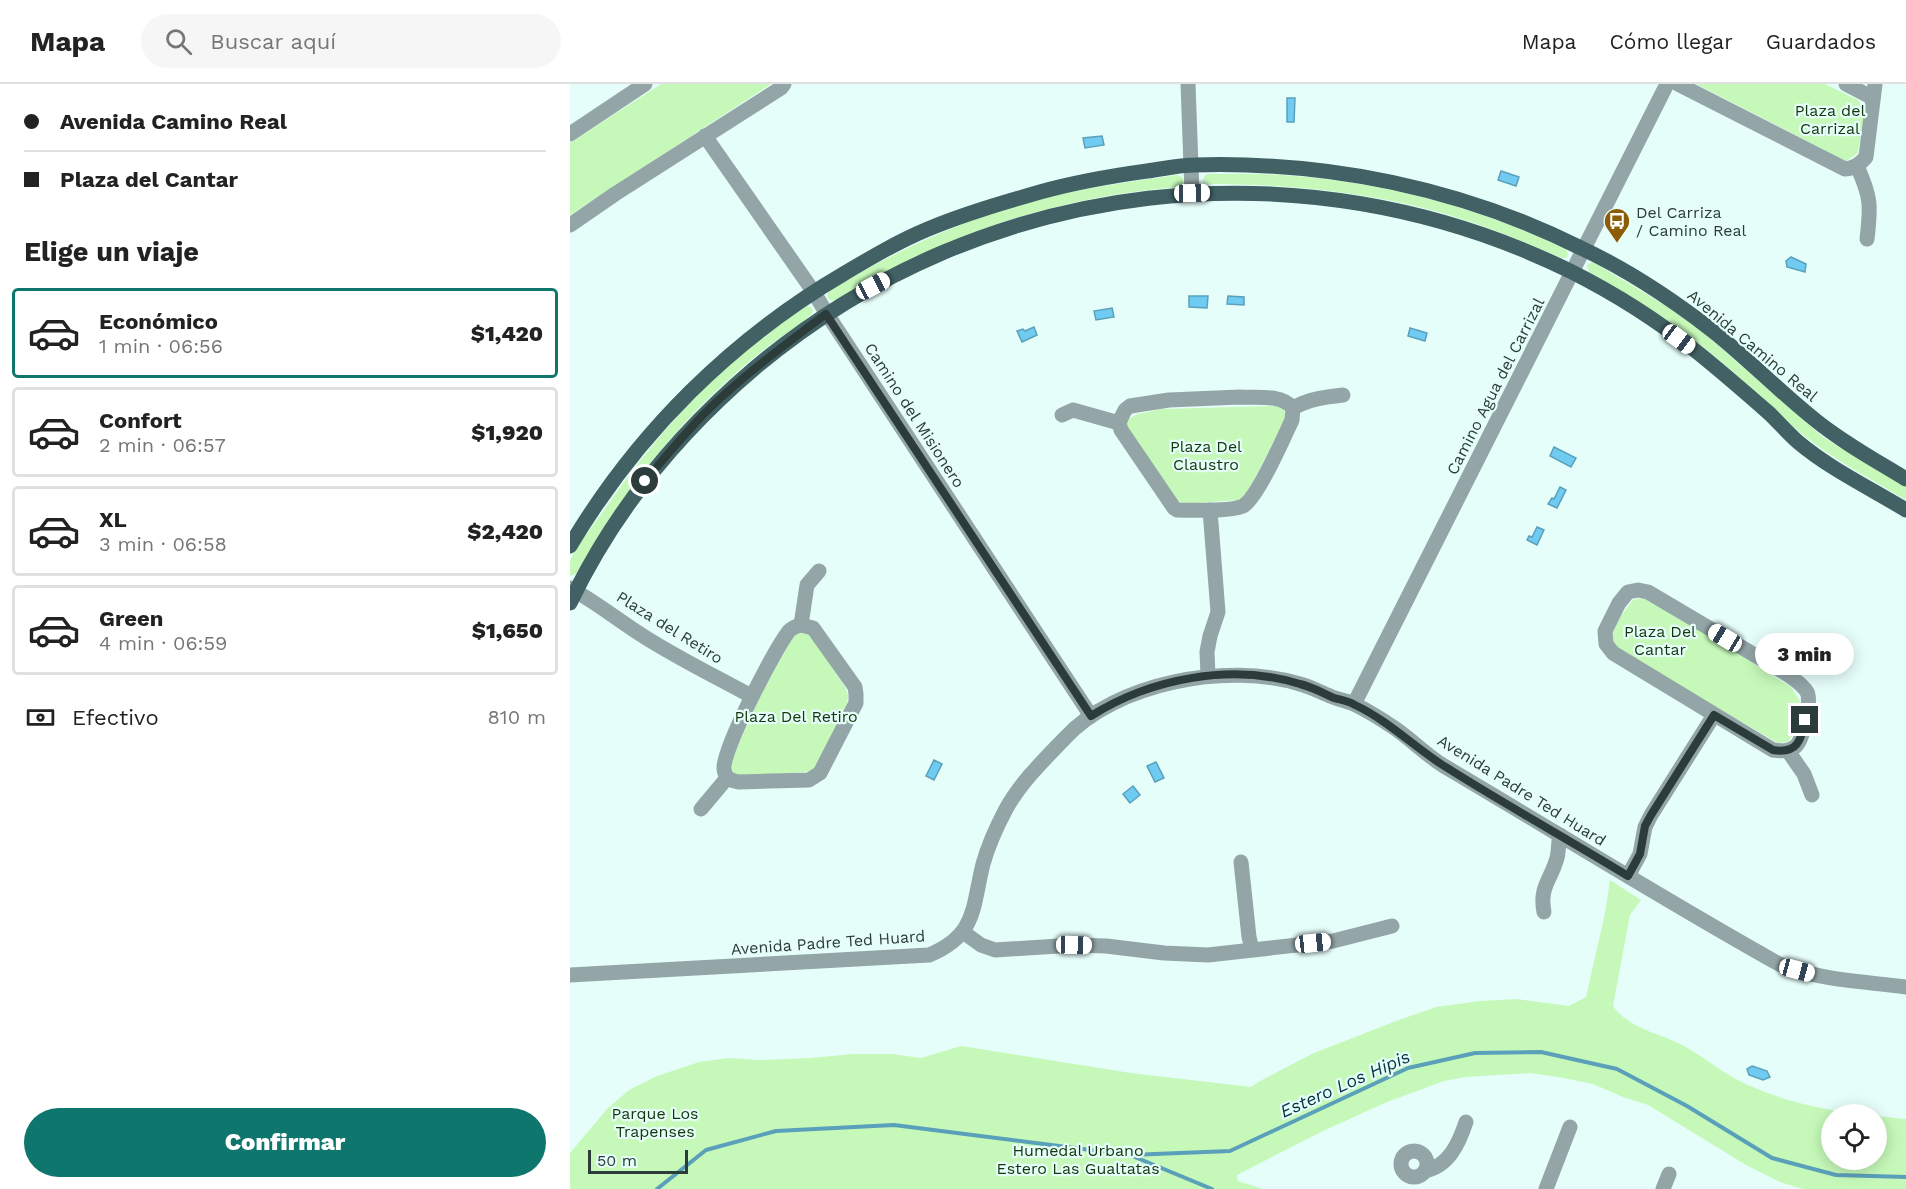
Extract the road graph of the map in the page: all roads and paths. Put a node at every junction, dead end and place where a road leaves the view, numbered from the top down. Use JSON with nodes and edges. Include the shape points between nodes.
{"nodes":[{"id":1,"x":645,"y":84,"type":"edge"},
{"id":2,"x":784,"y":84,"type":"edge"},
{"id":3,"x":1188,"y":84,"type":"edge"},
{"id":4,"x":1667,"y":84,"type":"edge"},
{"id":5,"x":1678,"y":84,"type":"edge"},
{"id":6,"x":1846,"y":84,"type":"edge"},
{"id":7,"x":1874,"y":91,"type":"edge"},
{"id":8,"x":570,"y":134,"type":"edge"},
{"id":9,"x":705,"y":136,"type":"junction"},
{"id":10,"x":1191,"y":165,"type":"junction"},
{"id":11,"x":1857,"y":166,"type":"junction"},
{"id":12,"x":1192,"y":193,"type":"junction"},
{"id":13,"x":570,"y":225,"type":"edge"},
{"id":14,"x":1867,"y":239,"type":"dead end"},
{"id":15,"x":1584,"y":249,"type":"junction"},
{"id":16,"x":1572,"y":272,"type":"junction"},
{"id":17,"x":813,"y":291,"type":"junction"},
{"id":18,"x":826,"y":314,"type":"junction"},
{"id":19,"x":1343,"y":395,"type":"dead end"},
{"id":20,"x":1293,"y":408,"type":"junction"},
{"id":21,"x":1062,"y":416,"type":"dead end"},
{"id":22,"x":1119,"y":423,"type":"junction"},
{"id":23,"x":1906,"y":479,"type":"edge"},
{"id":24,"x":1210,"y":510,"type":"junction"},
{"id":25,"x":1906,"y":510,"type":"edge"},
{"id":26,"x":570,"y":546,"type":"edge"},
{"id":27,"x":819,"y":571,"type":"dead end"},
{"id":28,"x":572,"y":594,"type":"edge"},
{"id":29,"x":801,"y":625,"type":"junction"},
{"id":30,"x":1208,"y":675,"type":"junction"},
{"id":31,"x":751,"y":696,"type":"junction"},
{"id":32,"x":1354,"y":704,"type":"junction"},
{"id":33,"x":1714,"y":715,"type":"junction"},
{"id":34,"x":1091,"y":716,"type":"junction"},
{"id":35,"x":1788,"y":751,"type":"junction"},
{"id":36,"x":727,"y":778,"type":"junction"},
{"id":37,"x":1812,"y":795,"type":"dead end"},
{"id":38,"x":701,"y":809,"type":"dead end"},
{"id":39,"x":1560,"y":835,"type":"junction"},
{"id":40,"x":1575,"y":843,"type":"junction"},
{"id":41,"x":1558,"y":856,"type":"junction"},
{"id":42,"x":1241,"y":862,"type":"dead end"},
{"id":43,"x":1628,"y":876,"type":"junction"},
{"id":44,"x":1544,"y":912,"type":"dead end"},
{"id":45,"x":1392,"y":926,"type":"dead end"},
{"id":46,"x":963,"y":932,"type":"junction"},
{"id":47,"x":1252,"y":949,"type":"junction"},
{"id":48,"x":570,"y":975,"type":"edge"},
{"id":49,"x":1906,"y":987,"type":"edge"},
{"id":50,"x":1466,"y":1122,"type":"dead end"},
{"id":51,"x":1570,"y":1127,"type":"dead end"},
{"id":52,"x":1669,"y":1174,"type":"dead end"},
{"id":53,"x":1429,"y":1189,"type":"edge"},
{"id":54,"x":1546,"y":1189,"type":"edge"},
{"id":55,"x":1663,"y":1189,"type":"edge"}],
"edges":[{"from":1,"to":8,"type":"street"},
{"from":2,"to":9,"type":"street"},
{"from":3,"to":10,"type":"street"},
{"from":4,"to":15,"type":"street","name":"Camino Agua del Carrizal"},
{"from":5,"to":11,"type":"street","via":[[1845,169]]},
{"from":6,"to":7,"type":"street"},
{"from":7,"to":11,"type":"street","via":[[1866,157]]},
{"from":9,"to":13,"type":"street"},
{"from":9,"to":17,"type":"street","name":"Camino del Misionero"},
{"from":10,"to":12,"type":"street"},
{"from":10,"to":15,"type":"main road","name":"Avenida Camino Real","via":[[1331,172],[1432,191],[1517,219]]},
{"from":10,"to":17,"type":"main road","name":"Avenida Camino Real","via":[[1080,181],[1003,202],[927,230]]},
{"from":11,"to":14,"type":"street","via":[[1870,198]]},
{"from":12,"to":16,"type":"main road","via":[[1318,196],[1398,210],[1495,239]]},
{"from":12,"to":18,"type":"main road","via":[[1086,208],[1011,227],[917,264]]},
{"from":15,"to":16,"type":"street","name":"Camino Agua del Carrizal"},
{"from":15,"to":23,"type":"main road","name":"Avenida Camino Real","via":[[1676,304],[1821,424]]},
{"from":16,"to":25,"type":"main road","via":[[1663,326],[1800,443]]},
{"from":16,"to":32,"type":"street","name":"Camino Agua del Carrizal"},
{"from":17,"to":18,"type":"street","name":"Camino del Misionero"},
{"from":17,"to":26,"type":"main road","name":"Avenida Camino Real","via":[[729,356],[663,419],[604,493]]},
{"from":18,"to":28,"type":"main road","via":[[738,383],[682,437],[617,519]]},
{"from":18,"to":34,"type":"street","name":"Camino del Misionero"},
{"from":19,"to":20,"type":"street","via":[[1321,397]]},
{"from":20,"to":22,"type":"street","via":[[1275,398],[1179,399],[1130,406]]},
{"from":20,"to":24,"type":"street","via":[[1292,420],[1253,498],[1240,507]]},
{"from":21,"to":22,"type":"street","via":[[1073,410]]},
{"from":22,"to":24,"type":"street","via":[[1171,506],[1177,510]]},
{"from":24,"to":30,"type":"street","via":[[1218,612],[1207,652]]},
{"from":27,"to":29,"type":"street","via":[[807,585]]},
{"from":28,"to":31,"type":"street","name":"Plaza del Retiro","via":[[596,603],[637,632]]},
{"from":29,"to":31,"type":"street","via":[[789,631]]},
{"from":29,"to":36,"type":"street","via":[[813,628],[855,687],[856,703],[815,777],[739,782]]},
{"from":30,"to":32,"type":"street","name":"Avenida Padre Ted Huard","via":[[1274,678]]},
{"from":30,"to":34,"type":"street","name":"Avenida Padre Ted Huard","via":[[1168,682]]},
{"from":31,"to":36,"type":"street","via":[[725,759]]},
{"from":32,"to":39,"type":"street","name":"Avenida Padre Ted Huard","via":[[1394,728],[1439,763]]},
{"from":33,"to":35,"type":"street","via":[[1773,750]]},
{"from":33,"to":35,"type":"street","via":[[1613,653],[1606,644],[1605,631],[1628,592],[1648,592],[1802,685],[1809,702],[1801,737]]},
{"from":33,"to":43,"type":"street","via":[[1645,826],[1640,854]]},
{"from":34,"to":46,"type":"street","name":"Avenida Padre Ted Huard","via":[[1068,734],[1018,788],[994,835],[976,902]]},
{"from":35,"to":37,"type":"street","via":[[1804,774]]},
{"from":36,"to":38,"type":"street"},
{"from":39,"to":40,"type":"street","name":"Avenida Padre Ted Huard"},
{"from":39,"to":41,"type":"street"},
{"from":40,"to":41,"type":"street"},
{"from":40,"to":43,"type":"street","name":"Avenida Padre Ted Huard"},
{"from":41,"to":44,"type":"street","via":[[1543,890]]},
{"from":42,"to":47,"type":"street"},
{"from":43,"to":49,"type":"street","name":"Avenida Padre Ted Huard","via":[[1779,964],[1824,978]]},
{"from":45,"to":47,"type":"street","via":[[1333,941]]},
{"from":46,"to":47,"type":"street","via":[[995,950],[1095,945],[1208,955]]},
{"from":46,"to":48,"type":"street","name":"Avenida Padre Ted Huard","via":[[945,948],[929,955]]},
{"from":50,"to":53,"type":"street","via":[[1451,1155],[1422,1174]]},
{"from":51,"to":54,"type":"street"},
{"from":52,"to":55,"type":"street"}]}
